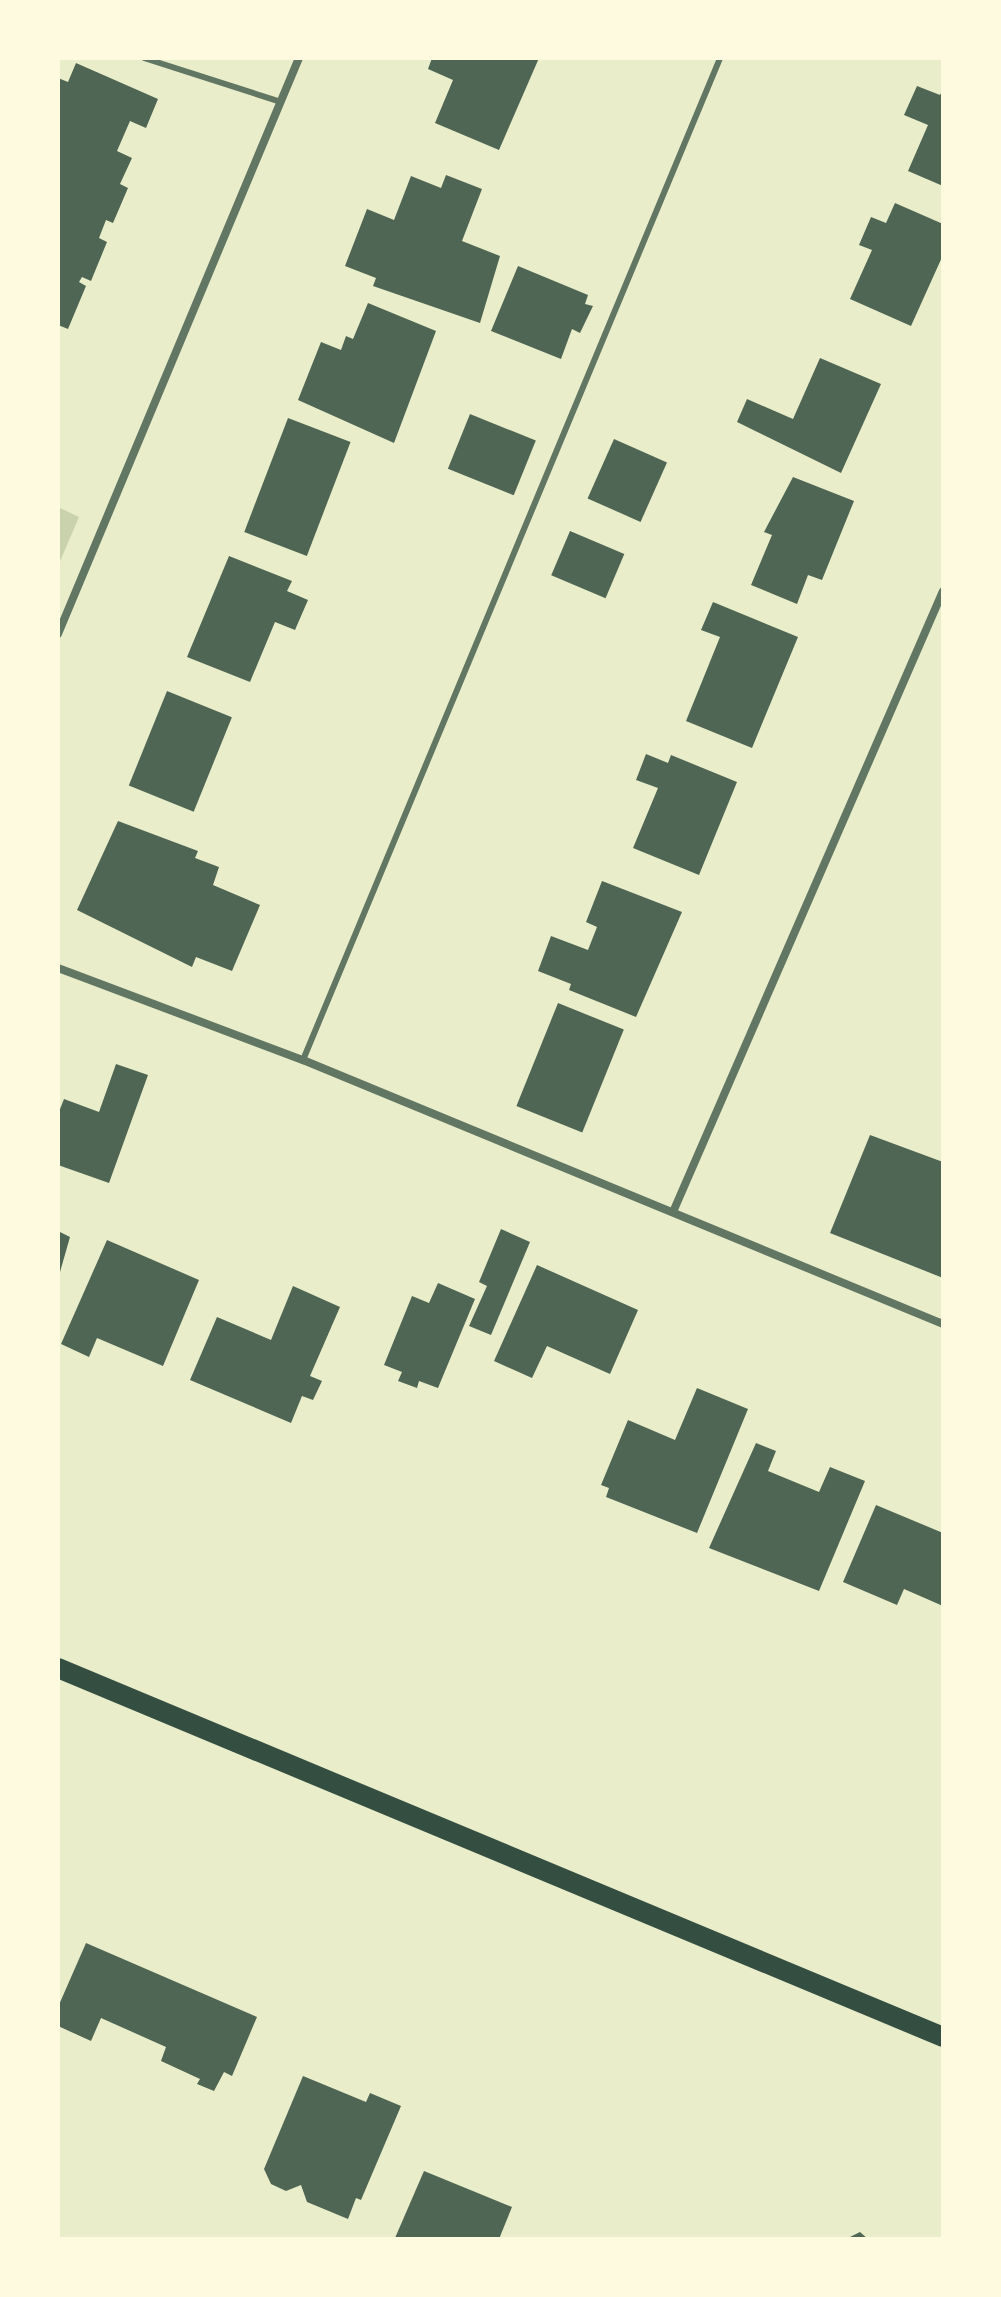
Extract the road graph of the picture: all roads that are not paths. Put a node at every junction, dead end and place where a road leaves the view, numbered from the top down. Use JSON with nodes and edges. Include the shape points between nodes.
{"nodes":[{"id":1,"x":144,"y":58,"type":"edge"},
{"id":2,"x":299,"y":58,"type":"edge"},
{"id":3,"x":720,"y":58,"type":"edge"},
{"id":4,"x":278,"y":101,"type":"junction"},
{"id":5,"x":943,"y":591,"type":"edge"},
{"id":6,"x":58,"y":634,"type":"edge"},
{"id":7,"x":58,"y":968,"type":"edge"},
{"id":8,"x":303,"y":1060,"type":"junction"},
{"id":9,"x":673,"y":1212,"type":"junction"},
{"id":10,"x":943,"y":1324,"type":"edge"},
{"id":11,"x":58,"y":1668,"type":"edge"},
{"id":12,"x":943,"y":2037,"type":"edge"}],
"edges":[{"from":1,"to":4,"type":"lane"},
{"from":2,"to":4,"type":"street"},
{"from":3,"to":8,"type":"lane"},
{"from":4,"to":6,"type":"street"},
{"from":5,"to":9,"type":"street"},
{"from":7,"to":8,"type":"street"},
{"from":8,"to":9,"type":"street"},
{"from":9,"to":10,"type":"street"},
{"from":11,"to":12,"type":"main road"}]}
